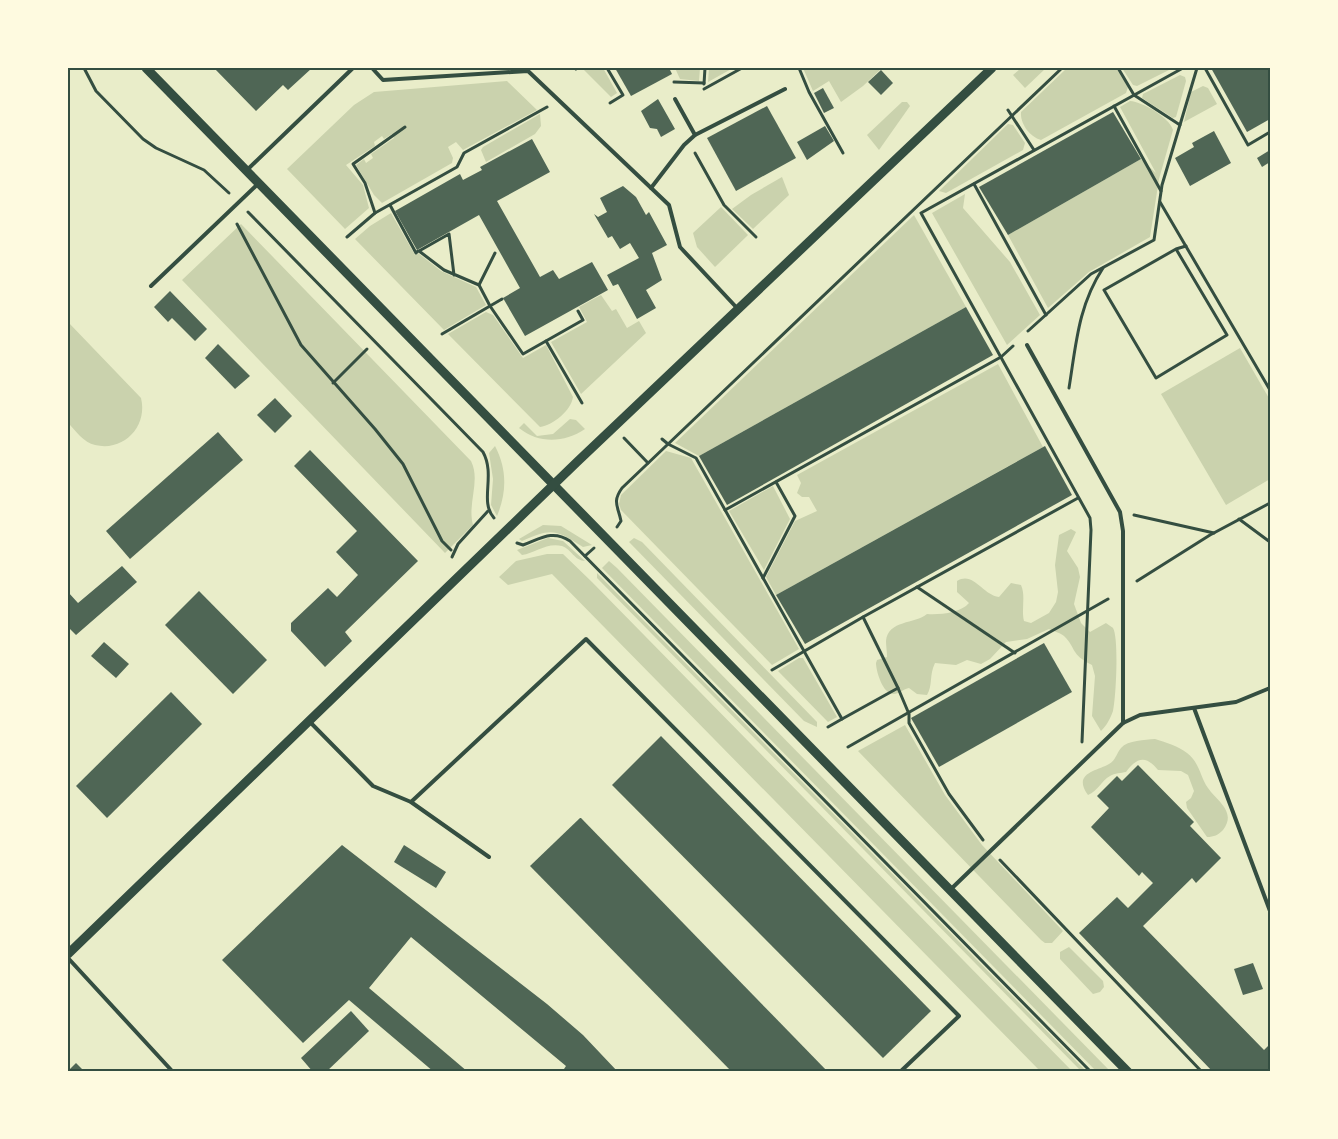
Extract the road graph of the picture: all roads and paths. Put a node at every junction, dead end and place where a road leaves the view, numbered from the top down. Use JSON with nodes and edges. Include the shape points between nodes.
{"nodes":[{"id":1,"x":84,"y":68,"type":"edge"},
{"id":2,"x":146,"y":68,"type":"edge"},
{"id":3,"x":353,"y":68,"type":"edge"},
{"id":4,"x":372,"y":68,"type":"edge"},
{"id":5,"x":608,"y":68,"type":"edge"},
{"id":6,"x":705,"y":68,"type":"edge"},
{"id":7,"x":742,"y":68,"type":"edge"},
{"id":8,"x":799,"y":68,"type":"edge"},
{"id":9,"x":992,"y":68,"type":"edge"},
{"id":10,"x":1062,"y":68,"type":"edge"},
{"id":11,"x":1118,"y":68,"type":"edge"},
{"id":12,"x":1183,"y":68,"type":"edge"},
{"id":13,"x":1197,"y":68,"type":"edge"},
{"id":14,"x":1205,"y":68,"type":"edge"},
{"id":15,"x":674,"y":82,"type":"dead end"},
{"id":16,"x":704,"y":83,"type":"junction"},
{"id":17,"x":785,"y":89,"type":"dead end"},
{"id":18,"x":1134,"y":95,"type":"junction"},
{"id":19,"x":675,"y":98,"type":"dead end"},
{"id":20,"x":559,"y":101,"type":"junction"},
{"id":21,"x":610,"y":103,"type":"dead end"},
{"id":22,"x":1114,"y":106,"type":"junction"},
{"id":23,"x":1008,"y":110,"type":"dead end"},
{"id":24,"x":1012,"y":115,"type":"junction"},
{"id":25,"x":1180,"y":125,"type":"junction"},
{"id":26,"x":405,"y":127,"type":"dead end"},
{"id":27,"x":1270,"y":132,"type":"edge"},
{"id":28,"x":695,"y":135,"type":"junction"},
{"id":29,"x":680,"y":149,"type":"junction"},
{"id":30,"x":1034,"y":150,"type":"junction"},
{"id":31,"x":843,"y":153,"type":"dead end"},
{"id":32,"x":247,"y":170,"type":"junction"},
{"id":33,"x":258,"y":183,"type":"junction"},
{"id":34,"x":974,"y":184,"type":"junction"},
{"id":35,"x":651,"y":188,"type":"junction"},
{"id":36,"x":1161,"y":191,"type":"junction"},
{"id":37,"x":238,"y":202,"type":"junction"},
{"id":38,"x":1159,"y":202,"type":"junction"},
{"id":39,"x":390,"y":205,"type":"junction"},
{"id":40,"x":376,"y":213,"type":"junction"},
{"id":41,"x":238,"y":217,"type":"dead end"},
{"id":42,"x":347,"y":237,"type":"dead end"},
{"id":43,"x":756,"y":237,"type":"dead end"},
{"id":44,"x":1186,"y":246,"type":"junction"},
{"id":45,"x":1176,"y":249,"type":"junction"},
{"id":46,"x":419,"y":251,"type":"junction"},
{"id":47,"x":495,"y":253,"type":"dead end"},
{"id":48,"x":1103,"y":268,"type":"junction"},
{"id":49,"x":454,"y":275,"type":"junction"},
{"id":50,"x":479,"y":285,"type":"junction"},
{"id":51,"x":150,"y":286,"type":"dead end"},
{"id":52,"x":502,"y":299,"type":"dead end"},
{"id":53,"x":490,"y":306,"type":"junction"},
{"id":54,"x":738,"y":309,"type":"junction"},
{"id":55,"x":578,"y":311,"type":"dead end"},
{"id":56,"x":1046,"y":315,"type":"junction"},
{"id":57,"x":1027,"y":333,"type":"dead end"},
{"id":58,"x":442,"y":334,"type":"dead end"},
{"id":59,"x":546,"y":341,"type":"junction"},
{"id":60,"x":1014,"y":345,"type":"dead end"},
{"id":61,"x":1027,"y":345,"type":"dead end"},
{"id":62,"x":367,"y":349,"type":"dead end"},
{"id":63,"x":1001,"y":357,"type":"junction"},
{"id":64,"x":333,"y":383,"type":"junction"},
{"id":65,"x":1270,"y":390,"type":"edge"},
{"id":66,"x":582,"y":403,"type":"dead end"},
{"id":67,"x":1065,"y":412,"type":"junction"},
{"id":68,"x":614,"y":428,"type":"junction"},
{"id":69,"x":662,"y":438,"type":"dead end"},
{"id":70,"x":668,"y":444,"type":"junction"},
{"id":71,"x":648,"y":463,"type":"junction"},
{"id":72,"x":776,"y":482,"type":"junction"},
{"id":73,"x":554,"y":485,"type":"junction"},
{"id":74,"x":1079,"y":498,"type":"junction"},
{"id":75,"x":1270,"y":503,"type":"edge"},
{"id":76,"x":725,"y":510,"type":"junction"},
{"id":77,"x":1120,"y":512,"type":"junction"},
{"id":78,"x":495,"y":520,"type":"dead end"},
{"id":79,"x":1239,"y":520,"type":"junction"},
{"id":80,"x":616,"y":528,"type":"dead end"},
{"id":81,"x":1214,"y":533,"type":"junction"},
{"id":82,"x":516,"y":542,"type":"dead end"},
{"id":83,"x":1270,"y":542,"type":"edge"},
{"id":84,"x":595,"y":547,"type":"dead end"},
{"id":85,"x":451,"y":550,"type":"dead end"},
{"id":86,"x":585,"y":556,"type":"junction"},
{"id":87,"x":763,"y":578,"type":"junction"},
{"id":88,"x":917,"y":587,"type":"junction"},
{"id":89,"x":1122,"y":590,"type":"junction"},
{"id":90,"x":1088,"y":612,"type":"junction"},
{"id":91,"x":863,"y":617,"type":"junction"},
{"id":92,"x":804,"y":650,"type":"junction"},
{"id":93,"x":1015,"y":653,"type":"junction"},
{"id":94,"x":772,"y":670,"type":"dead end"},
{"id":95,"x":898,"y":688,"type":"junction"},
{"id":96,"x":1270,"y":688,"type":"edge"},
{"id":97,"x":1194,"y":708,"type":"junction"},
{"id":98,"x":909,"y":714,"type":"junction"},
{"id":99,"x":842,"y":719,"type":"junction"},
{"id":100,"x":309,"y":721,"type":"junction"},
{"id":101,"x":1122,"y":724,"type":"junction"},
{"id":102,"x":828,"y":727,"type":"dead end"},
{"id":103,"x":848,"y":748,"type":"dead end"},
{"id":104,"x":1081,"y":763,"type":"junction"},
{"id":105,"x":411,"y":802,"type":"junction"},
{"id":106,"x":990,"y":850,"type":"junction"},
{"id":107,"x":489,"y":857,"type":"dead end"},
{"id":108,"x":950,"y":890,"type":"junction"},
{"id":109,"x":1270,"y":911,"type":"edge"},
{"id":110,"x":68,"y":956,"type":"edge"},
{"id":111,"x":173,"y":1072,"type":"edge"},
{"id":112,"x":900,"y":1072,"type":"edge"},
{"id":113,"x":1091,"y":1072,"type":"edge"},
{"id":114,"x":1128,"y":1072,"type":"edge"},
{"id":115,"x":1202,"y":1072,"type":"edge"}],
"edges":[{"from":1,"to":37,"type":"path","via":[[96,91],[143,139],[204,170]]},
{"from":2,"to":32,"type":"street"},
{"from":3,"to":32,"type":"lane"},
{"from":4,"to":20,"type":"lane","via":[[384,80],[528,72]]},
{"from":5,"to":21,"type":"path","via":[[623,95]]},
{"from":6,"to":16,"type":"path"},
{"from":7,"to":16,"type":"path","via":[[704,89]]},
{"from":8,"to":31,"type":"path"},
{"from":9,"to":54,"type":"street"},
{"from":10,"to":24,"type":"path"},
{"from":11,"to":18,"type":"path"},
{"from":12,"to":18,"type":"path"},
{"from":13,"to":25,"type":"path"},
{"from":14,"to":27,"type":"path","via":[[1248,145]]},
{"from":15,"to":16,"type":"path"},
{"from":17,"to":28,"type":"lane"},
{"from":18,"to":22,"type":"path"},
{"from":18,"to":25,"type":"path"},
{"from":19,"to":28,"type":"lane"},
{"from":20,"to":35,"type":"lane"},
{"from":20,"to":39,"type":"path","via":[[464,154],[457,167]]},
{"from":22,"to":30,"type":"path"},
{"from":22,"to":36,"type":"path"},
{"from":23,"to":24,"type":"path"},
{"from":24,"to":30,"type":"path"},
{"from":24,"to":70,"type":"path"},
{"from":25,"to":36,"type":"path"},
{"from":26,"to":40,"type":"path","via":[[353,164],[365,183]]},
{"from":28,"to":29,"type":"lane"},
{"from":29,"to":35,"type":"lane"},
{"from":29,"to":43,"type":"path","via":[[688,155],[694,152],[724,205]]},
{"from":30,"to":34,"type":"path"},
{"from":32,"to":33,"type":"street"},
{"from":33,"to":37,"type":"lane"},
{"from":33,"to":73,"type":"street"},
{"from":34,"to":56,"type":"path"},
{"from":34,"to":63,"type":"path","via":[[922,213]]},
{"from":35,"to":54,"type":"lane","via":[[668,205],[680,247]]},
{"from":36,"to":38,"type":"path"},
{"from":37,"to":51,"type":"lane"},
{"from":37,"to":78,"type":"path","via":[[483,452],[489,473],[487,507]]},
{"from":38,"to":44,"type":"path"},
{"from":38,"to":48,"type":"path","via":[[1154,240]]},
{"from":39,"to":40,"type":"path"},
{"from":39,"to":46,"type":"path","via":[[416,253]]},
{"from":40,"to":42,"type":"path"},
{"from":41,"to":64,"type":"path","via":[[236,222],[291,330]]},
{"from":44,"to":45,"type":"path"},
{"from":44,"to":65,"type":"path"},
{"from":45,"to":45,"type":"path","via":[[1104,290],[1156,378],[1227,335]]},
{"from":46,"to":49,"type":"path"},
{"from":46,"to":49,"type":"path","via":[[449,234]]},
{"from":47,"to":50,"type":"path"},
{"from":48,"to":56,"type":"path","via":[[1091,274]]},
{"from":48,"to":67,"type":"path","via":[[1083,307]]},
{"from":49,"to":50,"type":"path"},
{"from":50,"to":53,"type":"path"},
{"from":52,"to":53,"type":"path"},
{"from":53,"to":58,"type":"path"},
{"from":53,"to":59,"type":"path","via":[[523,354]]},
{"from":54,"to":68,"type":"street"},
{"from":55,"to":59,"type":"path","via":[[583,320]]},
{"from":56,"to":57,"type":"path"},
{"from":59,"to":66,"type":"path"},
{"from":60,"to":63,"type":"path"},
{"from":61,"to":67,"type":"lane"},
{"from":62,"to":64,"type":"path"},
{"from":63,"to":72,"type":"path"},
{"from":63,"to":74,"type":"path"},
{"from":64,"to":85,"type":"path","via":[[403,464],[442,541]]},
{"from":67,"to":77,"type":"lane"},
{"from":68,"to":71,"type":"path"},
{"from":68,"to":73,"type":"street"},
{"from":69,"to":70,"type":"path"},
{"from":70,"to":71,"type":"path"},
{"from":70,"to":76,"type":"path","via":[[696,458]]},
{"from":71,"to":80,"type":"path","via":[[616,496],[615,507],[621,521]]},
{"from":72,"to":76,"type":"path"},
{"from":72,"to":87,"type":"path","via":[[795,516]]},
{"from":73,"to":100,"type":"street"},
{"from":73,"to":108,"type":"street"},
{"from":74,"to":88,"type":"path"},
{"from":74,"to":90,"type":"path","via":[[1090,518],[1091,530]]},
{"from":75,"to":79,"type":"path"},
{"from":76,"to":87,"type":"path"},
{"from":77,"to":81,"type":"path"},
{"from":77,"to":89,"type":"lane","via":[[1123,531]]},
{"from":79,"to":81,"type":"path"},
{"from":79,"to":83,"type":"path"},
{"from":81,"to":89,"type":"path"},
{"from":82,"to":86,"type":"path","via":[[523,545],[540,537],[559,536],[570,541]]},
{"from":84,"to":86,"type":"path"},
{"from":86,"to":113,"type":"path"},
{"from":87,"to":92,"type":"path"},
{"from":88,"to":91,"type":"path"},
{"from":88,"to":93,"type":"path"},
{"from":89,"to":90,"type":"path"},
{"from":89,"to":101,"type":"lane"},
{"from":90,"to":93,"type":"path"},
{"from":90,"to":104,"type":"path"},
{"from":91,"to":92,"type":"path"},
{"from":91,"to":95,"type":"path"},
{"from":92,"to":94,"type":"path"},
{"from":92,"to":99,"type":"path"},
{"from":93,"to":98,"type":"path"},
{"from":95,"to":98,"type":"path"},
{"from":95,"to":99,"type":"path"},
{"from":96,"to":97,"type":"lane","via":[[1236,702]]},
{"from":97,"to":101,"type":"lane","via":[[1140,715]]},
{"from":97,"to":109,"type":"lane"},
{"from":98,"to":103,"type":"path"},
{"from":98,"to":106,"type":"path","via":[[909,723],[949,794]]},
{"from":99,"to":102,"type":"path"},
{"from":100,"to":105,"type":"lane","via":[[373,786]]},
{"from":100,"to":110,"type":"street"},
{"from":101,"to":104,"type":"lane"},
{"from":104,"to":106,"type":"lane"},
{"from":105,"to":107,"type":"lane"},
{"from":105,"to":112,"type":"lane","via":[[586,639],[959,1016]]},
{"from":106,"to":108,"type":"lane"},
{"from":106,"to":115,"type":"path"},
{"from":108,"to":114,"type":"street"},
{"from":110,"to":111,"type":"lane"}]}
